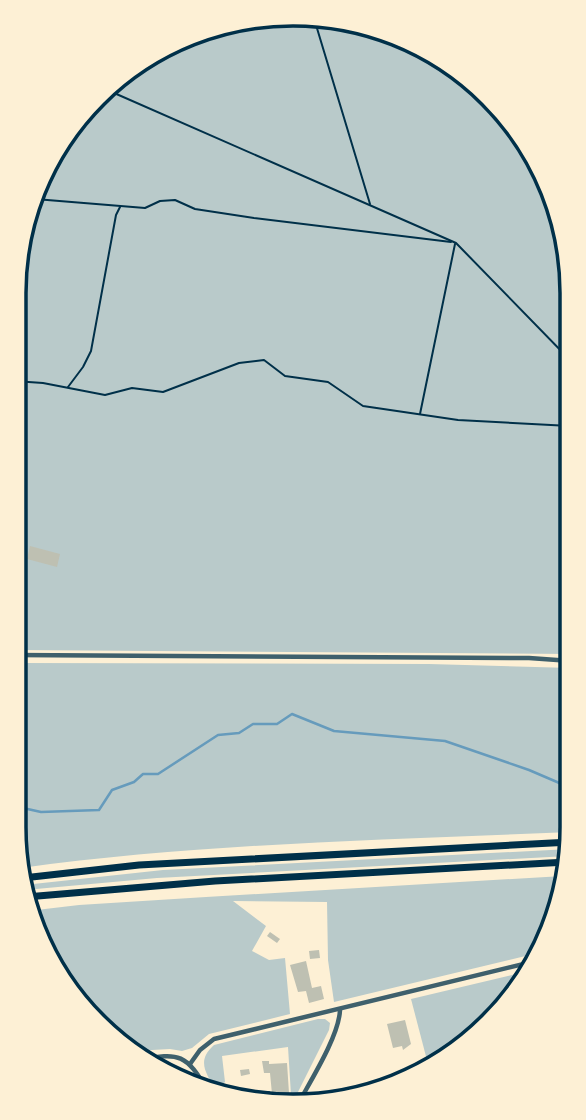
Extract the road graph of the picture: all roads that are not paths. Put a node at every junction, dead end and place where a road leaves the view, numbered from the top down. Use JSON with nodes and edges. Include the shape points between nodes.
{"nodes":[{"id":1,"x":26,"y":655,"type":"edge"},
{"id":2,"x":560,"y":660,"type":"edge"},
{"id":3,"x":559,"y":843,"type":"edge"},
{"id":4,"x":557,"y":863,"type":"edge"},
{"id":5,"x":31,"y":877,"type":"edge"},
{"id":6,"x":35,"y":896,"type":"edge"},
{"id":7,"x":521,"y":965,"type":"edge"},
{"id":8,"x":340,"y":1010,"type":"junction"},
{"id":9,"x":157,"y":1056,"type":"edge"},
{"id":10,"x":190,"y":1064,"type":"junction"},
{"id":11,"x":198,"y":1076,"type":"edge"},
{"id":12,"x":303,"y":1093,"type":"edge"}],
"edges":[{"from":1,"to":2,"type":"street"},
{"from":3,"to":5,"type":"highway","via":[[192,862]]},
{"from":4,"to":6,"type":"highway","via":[[215,881]]},
{"from":7,"to":8,"type":"street"},
{"from":8,"to":10,"type":"street","via":[[214,1040]]},
{"from":8,"to":12,"type":"street","via":[[337,1027]]},
{"from":9,"to":10,"type":"street","via":[[168,1054]]},
{"from":10,"to":11,"type":"street"}]}
